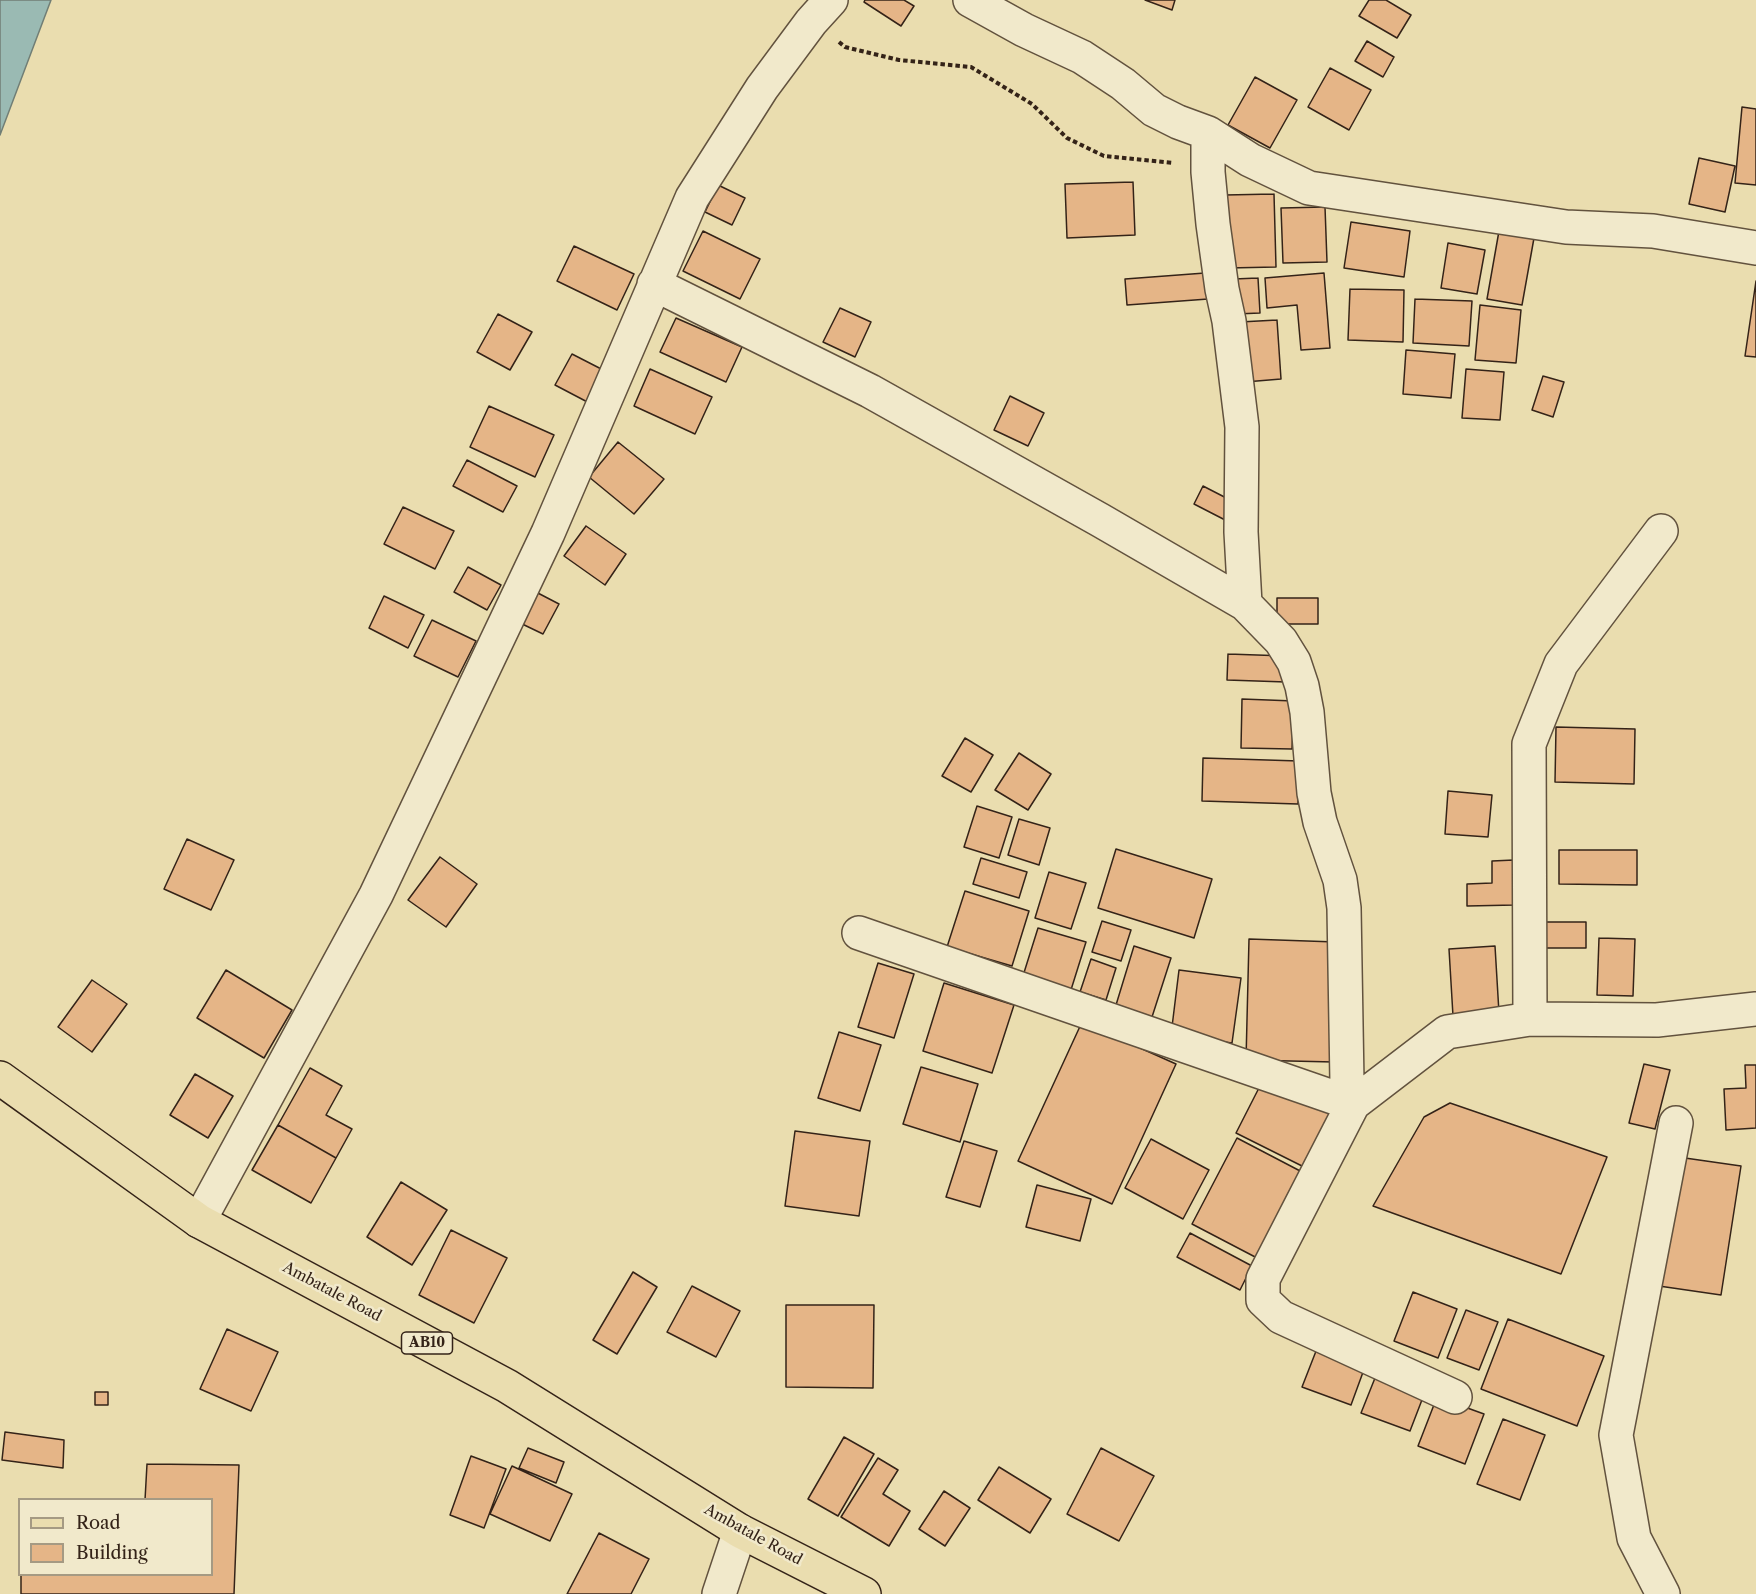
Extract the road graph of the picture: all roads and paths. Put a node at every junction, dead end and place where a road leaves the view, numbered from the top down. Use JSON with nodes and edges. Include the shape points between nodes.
{"nodes":[{"id":1,"x":970,"y":0,"type":"edge"},
{"id":2,"x":821,"y":11,"type":"edge"},
{"id":3,"x":1208,"y":134,"type":"junction"},
{"id":4,"x":1208,"y":172,"type":"junction"},
{"id":5,"x":1756,"y":248,"type":"edge"},
{"id":6,"x":654,"y":284,"type":"junction"},
{"id":7,"x":1661,"y":531,"type":"dead end"},
{"id":8,"x":1245,"y":604,"type":"junction"},
{"id":9,"x":859,"y":933,"type":"dead end"},
{"id":10,"x":1756,"y":1009,"type":"edge"},
{"id":11,"x":1530,"y":1019,"type":"junction"},
{"id":12,"x":0,"y":1078,"type":"edge"},
{"id":13,"x":1353,"y":1104,"type":"junction"},
{"id":14,"x":1676,"y":1123,"type":"dead end"},
{"id":15,"x":199,"y":1221,"type":"junction"},
{"id":16,"x":1455,"y":1397,"type":"dead end"},
{"id":17,"x":740,"y":1531,"type":"junction"},
{"id":18,"x":719,"y":1594,"type":"edge"},
{"id":19,"x":864,"y":1594,"type":"edge"},
{"id":20,"x":1664,"y":1594,"type":"edge"}],
"edges":[{"from":1,"to":3,"type":"street","via":[[1082,57],[1154,110]]},
{"from":2,"to":4,"type":"path","via":[[845,47],[899,60],[971,67],[1032,104],[1067,138],[1104,156],[1168,161]]},
{"from":2,"to":6,"type":"street","via":[[762,88],[692,198]]},
{"from":3,"to":4,"type":"street"},
{"from":3,"to":5,"type":"street","via":[[1250,160],[1309,188],[1566,227],[1653,231]]},
{"from":4,"to":8,"type":"street","via":[[1242,427]]},
{"from":6,"to":8,"type":"street","via":[[870,391]]},
{"from":6,"to":15,"type":"street","via":[[548,532],[376,895]]},
{"from":7,"to":11,"type":"street","via":[[1561,664],[1529,744]]},
{"from":8,"to":13,"type":"street","via":[[1281,641],[1302,686],[1314,793],[1340,880],[1344,908],[1347,1083]]},
{"from":9,"to":13,"type":"street"},
{"from":10,"to":11,"type":"street","via":[[1657,1020]]},
{"from":11,"to":13,"type":"street","via":[[1447,1032]]},
{"from":12,"to":15,"type":"main road","name":"Ambatale Road","number":"AB10"},
{"from":13,"to":16,"type":"street","via":[[1263,1279],[1263,1300],[1281,1317]]},
{"from":14,"to":20,"type":"street","via":[[1616,1435],[1634,1538]]},
{"from":15,"to":17,"type":"main road","name":"Ambatale Road","number":"AB10","via":[[507,1386]]},
{"from":17,"to":18,"type":"street"},
{"from":17,"to":19,"type":"main road","name":"Ambatale Road","number":"AB10"}]}
